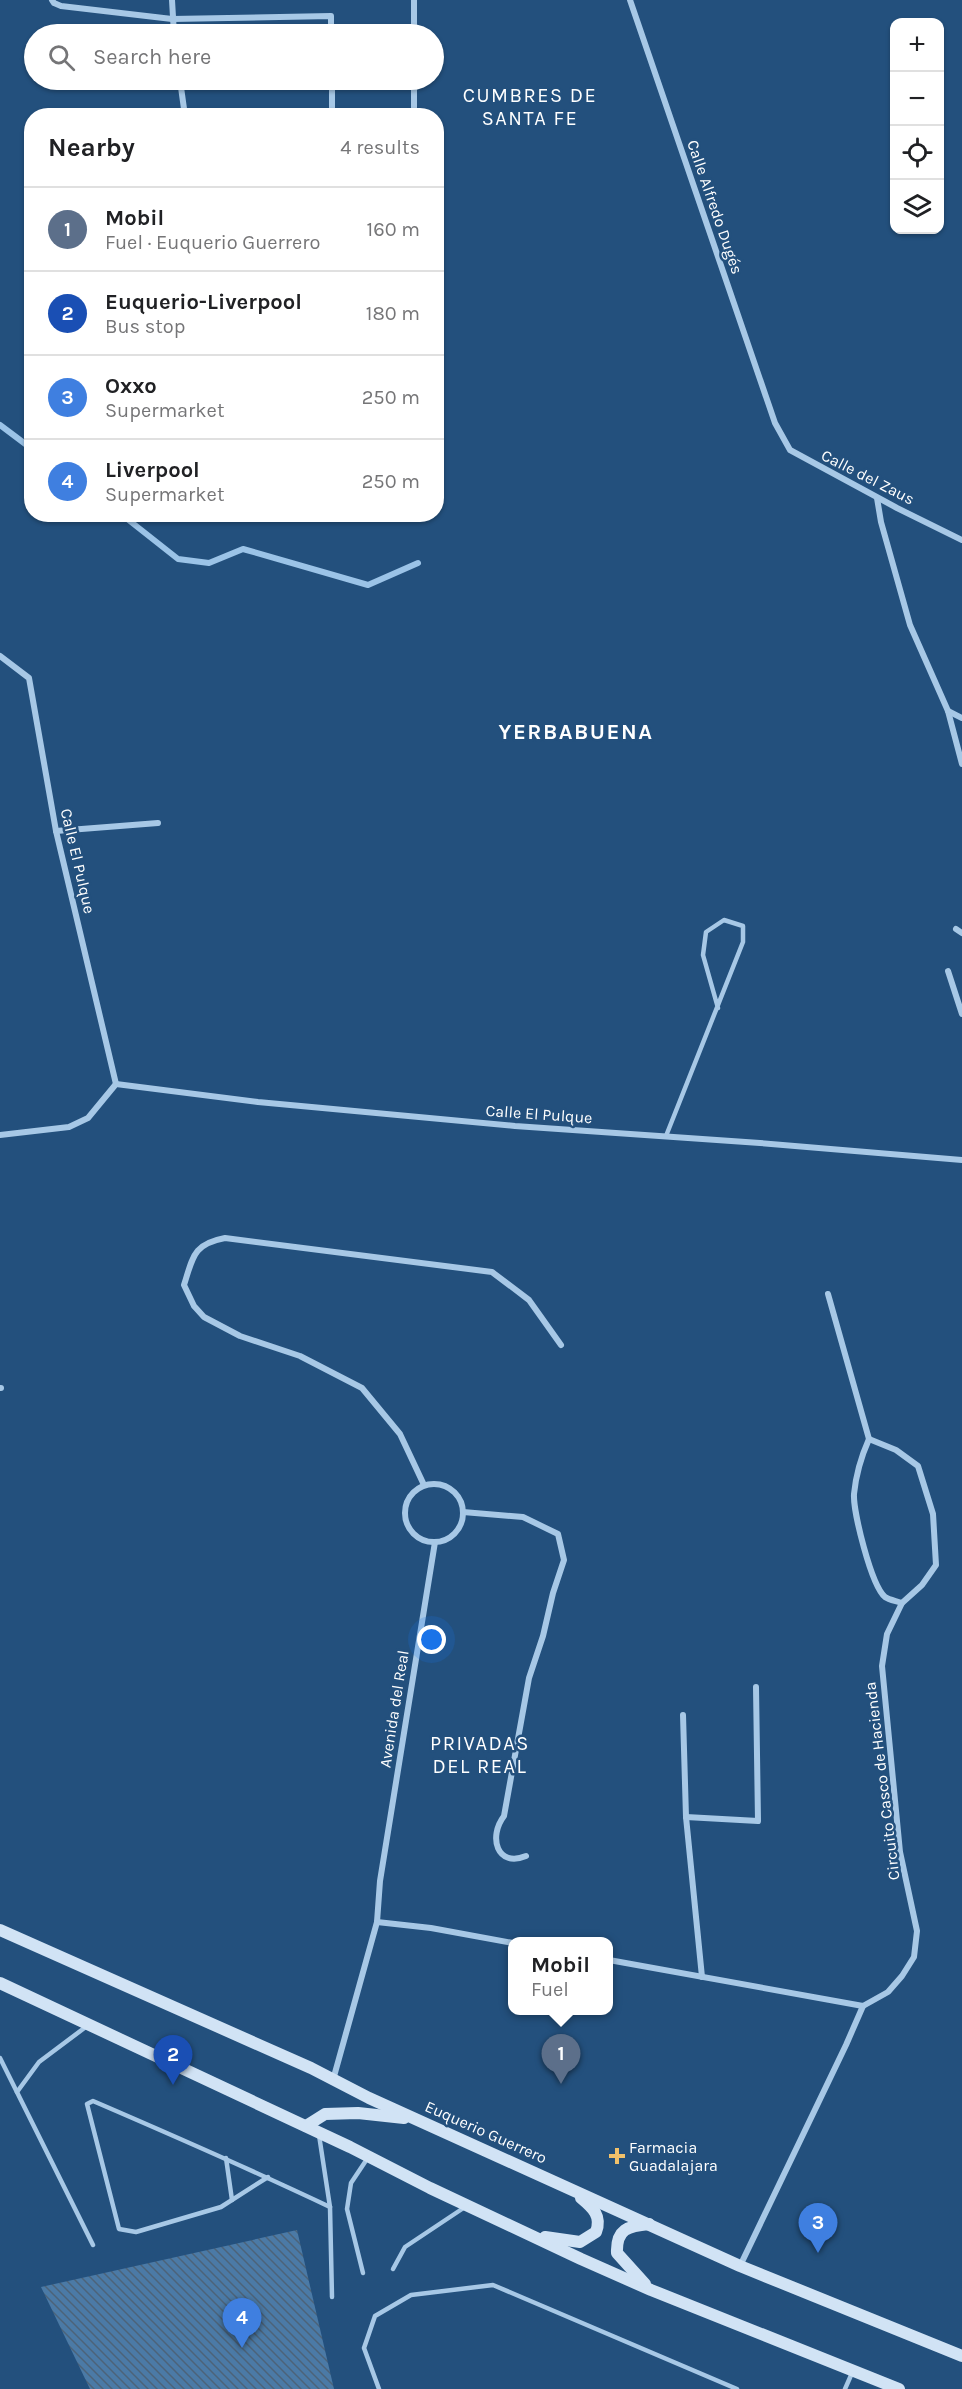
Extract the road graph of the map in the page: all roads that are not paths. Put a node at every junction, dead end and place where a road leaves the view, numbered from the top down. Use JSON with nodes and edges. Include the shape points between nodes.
{"nodes":[{"id":1,"x":172,"y":0,"type":"edge"},
{"id":2,"x":414,"y":0,"type":"edge"},
{"id":3,"x":630,"y":0,"type":"edge"},
{"id":4,"x":53,"y":2,"type":"edge"},
{"id":5,"x":172,"y":19,"type":"junction"},
{"id":6,"x":173,"y":24,"type":"edge"},
{"id":7,"x":331,"y":24,"type":"edge"},
{"id":8,"x":414,"y":24,"type":"edge"},
{"id":9,"x":181,"y":90,"type":"edge"},
{"id":10,"x":332,"y":90,"type":"edge"},
{"id":11,"x":414,"y":90,"type":"edge"},
{"id":12,"x":184,"y":108,"type":"edge"},
{"id":13,"x":332,"y":108,"type":"edge"},
{"id":14,"x":414,"y":108,"type":"edge"},
{"id":15,"x":775,"y":423,"type":"joint"},
{"id":16,"x":877,"y":498,"type":"junction"},
{"id":17,"x":962,"y":540,"type":"edge"},
{"id":18,"x":0,"y":656,"type":"edge"},
{"id":19,"x":948,"y":711,"type":"junction"},
{"id":20,"x":962,"y":718,"type":"edge"},
{"id":21,"x":962,"y":764,"type":"edge"},
{"id":22,"x":159,"y":823,"type":"dead end"},
{"id":23,"x":56,"y":831,"type":"junction"},
{"id":24,"x":948,"y":971,"type":"dead end"},
{"id":25,"x":718,"y":1008,"type":"junction"},
{"id":26,"x":962,"y":1014,"type":"edge"},
{"id":27,"x":116,"y":1084,"type":"junction"},
{"id":28,"x":0,"y":1135,"type":"edge"},
{"id":29,"x":666,"y":1136,"type":"junction"},
{"id":30,"x":962,"y":1160,"type":"edge"},
{"id":31,"x":828,"y":1294,"type":"dead end"},
{"id":32,"x":561,"y":1344,"type":"dead end"},
{"id":33,"x":869,"y":1440,"type":"junction"},
{"id":34,"x":424,"y":1485,"type":"junction"},
{"id":35,"x":464,"y":1512,"type":"junction"},
{"id":36,"x":435,"y":1542,"type":"junction"},
{"id":37,"x":902,"y":1603,"type":"junction"},
{"id":38,"x":756,"y":1687,"type":"dead end"},
{"id":39,"x":683,"y":1715,"type":"dead end"},
{"id":40,"x":686,"y":1817,"type":"junction"},
{"id":41,"x":526,"y":1856,"type":"dead end"},
{"id":42,"x":377,"y":1922,"type":"junction"},
{"id":43,"x":0,"y":1930,"type":"edge"},
{"id":44,"x":508,"y":1942,"type":"edge"},
{"id":45,"x":613,"y":1961,"type":"edge"},
{"id":46,"x":702,"y":1977,"type":"junction"},
{"id":47,"x":0,"y":1983,"type":"edge"},
{"id":48,"x":862,"y":2006,"type":"junction"},
{"id":49,"x":89,"y":2024,"type":"junction"},
{"id":50,"x":0,"y":2058,"type":"edge"},
{"id":51,"x":333,"y":2080,"type":"junction"},
{"id":52,"x":17,"y":2092,"type":"junction"},
{"id":53,"x":417,"y":2120,"type":"junction"},
{"id":54,"x":306,"y":2126,"type":"junction"},
{"id":55,"x":319,"y":2132,"type":"junction"},
{"id":56,"x":369,"y":2157,"type":"junction"},
{"id":57,"x":226,"y":2158,"type":"junction"},
{"id":58,"x":268,"y":2177,"type":"junction"},
{"id":59,"x":568,"y":2187,"type":"junction"},
{"id":60,"x":232,"y":2200,"type":"junction"},
{"id":61,"x":467,"y":2205,"type":"junction"},
{"id":62,"x":330,"y":2207,"type":"junction"},
{"id":63,"x":651,"y":2224,"type":"junction"},
{"id":64,"x":532,"y":2235,"type":"junction"},
{"id":65,"x":93,"y":2245,"type":"dead end"},
{"id":66,"x":740,"y":2266,"type":"junction"},
{"id":67,"x":393,"y":2269,"type":"dead end"},
{"id":68,"x":363,"y":2273,"type":"dead end"},
{"id":69,"x":651,"y":2290,"type":"junction"},
{"id":70,"x":332,"y":2297,"type":"dead end"},
{"id":71,"x":962,"y":2356,"type":"edge"},
{"id":72,"x":853,"y":2371,"type":"junction"},
{"id":73,"x":379,"y":2389,"type":"edge"},
{"id":74,"x":736,"y":2389,"type":"edge"},
{"id":75,"x":845,"y":2389,"type":"edge"},
{"id":76,"x":899,"y":2389,"type":"edge"}],
"edges":[{"from":1,"to":5,"type":"street"},
{"from":2,"to":8,"type":"street"},
{"from":3,"to":15,"type":"street","name":"Calle Alfredo Dugés"},
{"from":4,"to":5,"type":"street"},
{"from":5,"to":6,"type":"street"},
{"from":5,"to":7,"type":"street","via":[[331,16]]},
{"from":9,"to":12,"type":"street"},
{"from":10,"to":13,"type":"street"},
{"from":11,"to":14,"type":"street"},
{"from":15,"to":16,"type":"street","name":"Calle del Zaus","via":[[790,450]]},
{"from":16,"to":17,"type":"street","name":"Calle del Zaus"},
{"from":16,"to":19,"type":"street","via":[[910,625]]},
{"from":18,"to":23,"type":"street","name":"Calle El Pulque","via":[[29,678]]},
{"from":19,"to":20,"type":"street"},
{"from":19,"to":21,"type":"street"},
{"from":22,"to":23,"type":"street"},
{"from":23,"to":27,"type":"street","name":"Calle El Pulque"},
{"from":24,"to":26,"type":"street"},
{"from":25,"to":25,"type":"lane","via":[[743,942],[742,926],[724,920],[705,932],[704,955]]},
{"from":25,"to":29,"type":"lane"},
{"from":27,"to":28,"type":"street","via":[[88,1118],[69,1127]]},
{"from":27,"to":29,"type":"street","name":"Calle El Pulque","via":[[515,1126]]},
{"from":29,"to":30,"type":"street","name":"Calle El Pulque"},
{"from":31,"to":33,"type":"street"},
{"from":32,"to":34,"type":"street","via":[[529,1300],[492,1272],[225,1238],[209,1241],[195,1251],[184,1285],[204,1317],[240,1336],[300,1356],[362,1388],[400,1434]]},
{"from":33,"to":37,"type":"street","via":[[860,1459],[854,1496],[864,1547],[874,1582],[885,1597]]},
{"from":33,"to":37,"type":"street","via":[[896,1450],[918,1466],[933,1514],[936,1565]]},
{"from":34,"to":35,"type":"street","via":[[438,1484],[451,1489]]},
{"from":34,"to":36,"type":"street","via":[[411,1495],[404,1511],[408,1527],[419,1539]]},
{"from":35,"to":36,"type":"street","via":[[460,1527],[450,1538]]},
{"from":35,"to":41,"type":"street","via":[[523,1517],[558,1534],[564,1560],[529,1678],[504,1815],[494,1835],[504,1856],[517,1860]]},
{"from":36,"to":42,"type":"street","name":"Avenida del Real","via":[[380,1881]]},
{"from":37,"to":48,"type":"street","name":"Circuito Casco de Hacienda","via":[[887,1634],[882,1666],[900,1852],[917,1931],[914,1957],[902,1977],[888,1992]]},
{"from":38,"to":40,"type":"street","via":[[758,1821]]},
{"from":39,"to":40,"type":"street"},
{"from":40,"to":46,"type":"street"},
{"from":42,"to":44,"type":"street"},
{"from":42,"to":51,"type":"street","name":"Avenida del Real"},
{"from":43,"to":51,"type":"main road","name":"Euquerio Guerrero"},
{"from":45,"to":46,"type":"street"},
{"from":46,"to":48,"type":"street"},
{"from":47,"to":49,"type":"main road"},
{"from":48,"to":66,"type":"street"},
{"from":49,"to":52,"type":"lane","via":[[39,2062]]},
{"from":49,"to":54,"type":"main road"},
{"from":50,"to":52,"type":"lane"},
{"from":51,"to":53,"type":"main road","name":"Euquerio Guerrero"},
{"from":52,"to":65,"type":"lane"},
{"from":53,"to":54,"type":"main road","via":[[358,2113],[325,2114]]},
{"from":53,"to":59,"type":"main road","name":"Euquerio Guerrero"},
{"from":54,"to":55,"type":"main road"},
{"from":55,"to":56,"type":"main road"},
{"from":55,"to":62,"type":"lane"},
{"from":56,"to":61,"type":"main road"},
{"from":56,"to":68,"type":"lane","via":[[351,2183],[347,2209]]},
{"from":57,"to":58,"type":"lane"},
{"from":57,"to":60,"type":"lane"},
{"from":57,"to":60,"type":"lane","via":[[93,2101],[87,2104],[119,2229],[136,2232],[221,2207]]},
{"from":58,"to":60,"type":"lane"},
{"from":58,"to":62,"type":"lane"},
{"from":59,"to":63,"type":"main road","name":"Euquerio Guerrero"},
{"from":59,"to":64,"type":"main road","via":[[594,2208],[598,2219],[596,2232],[588,2239],[574,2242]]},
{"from":61,"to":64,"type":"main road"},
{"from":61,"to":67,"type":"lane","via":[[405,2247]]},
{"from":62,"to":70,"type":"lane"},
{"from":63,"to":66,"type":"main road","name":"Euquerio Guerrero"},
{"from":63,"to":69,"type":"main road","via":[[629,2227],[616,2242],[624,2264]]},
{"from":64,"to":69,"type":"main road"},
{"from":66,"to":71,"type":"main road","name":"Euquerio Guerrero"},
{"from":69,"to":72,"type":"main road"},
{"from":72,"to":75,"type":"lane"},
{"from":72,"to":76,"type":"main road"},
{"from":73,"to":74,"type":"lane","via":[[364,2348],[375,2316],[411,2295],[494,2285]]}]}
